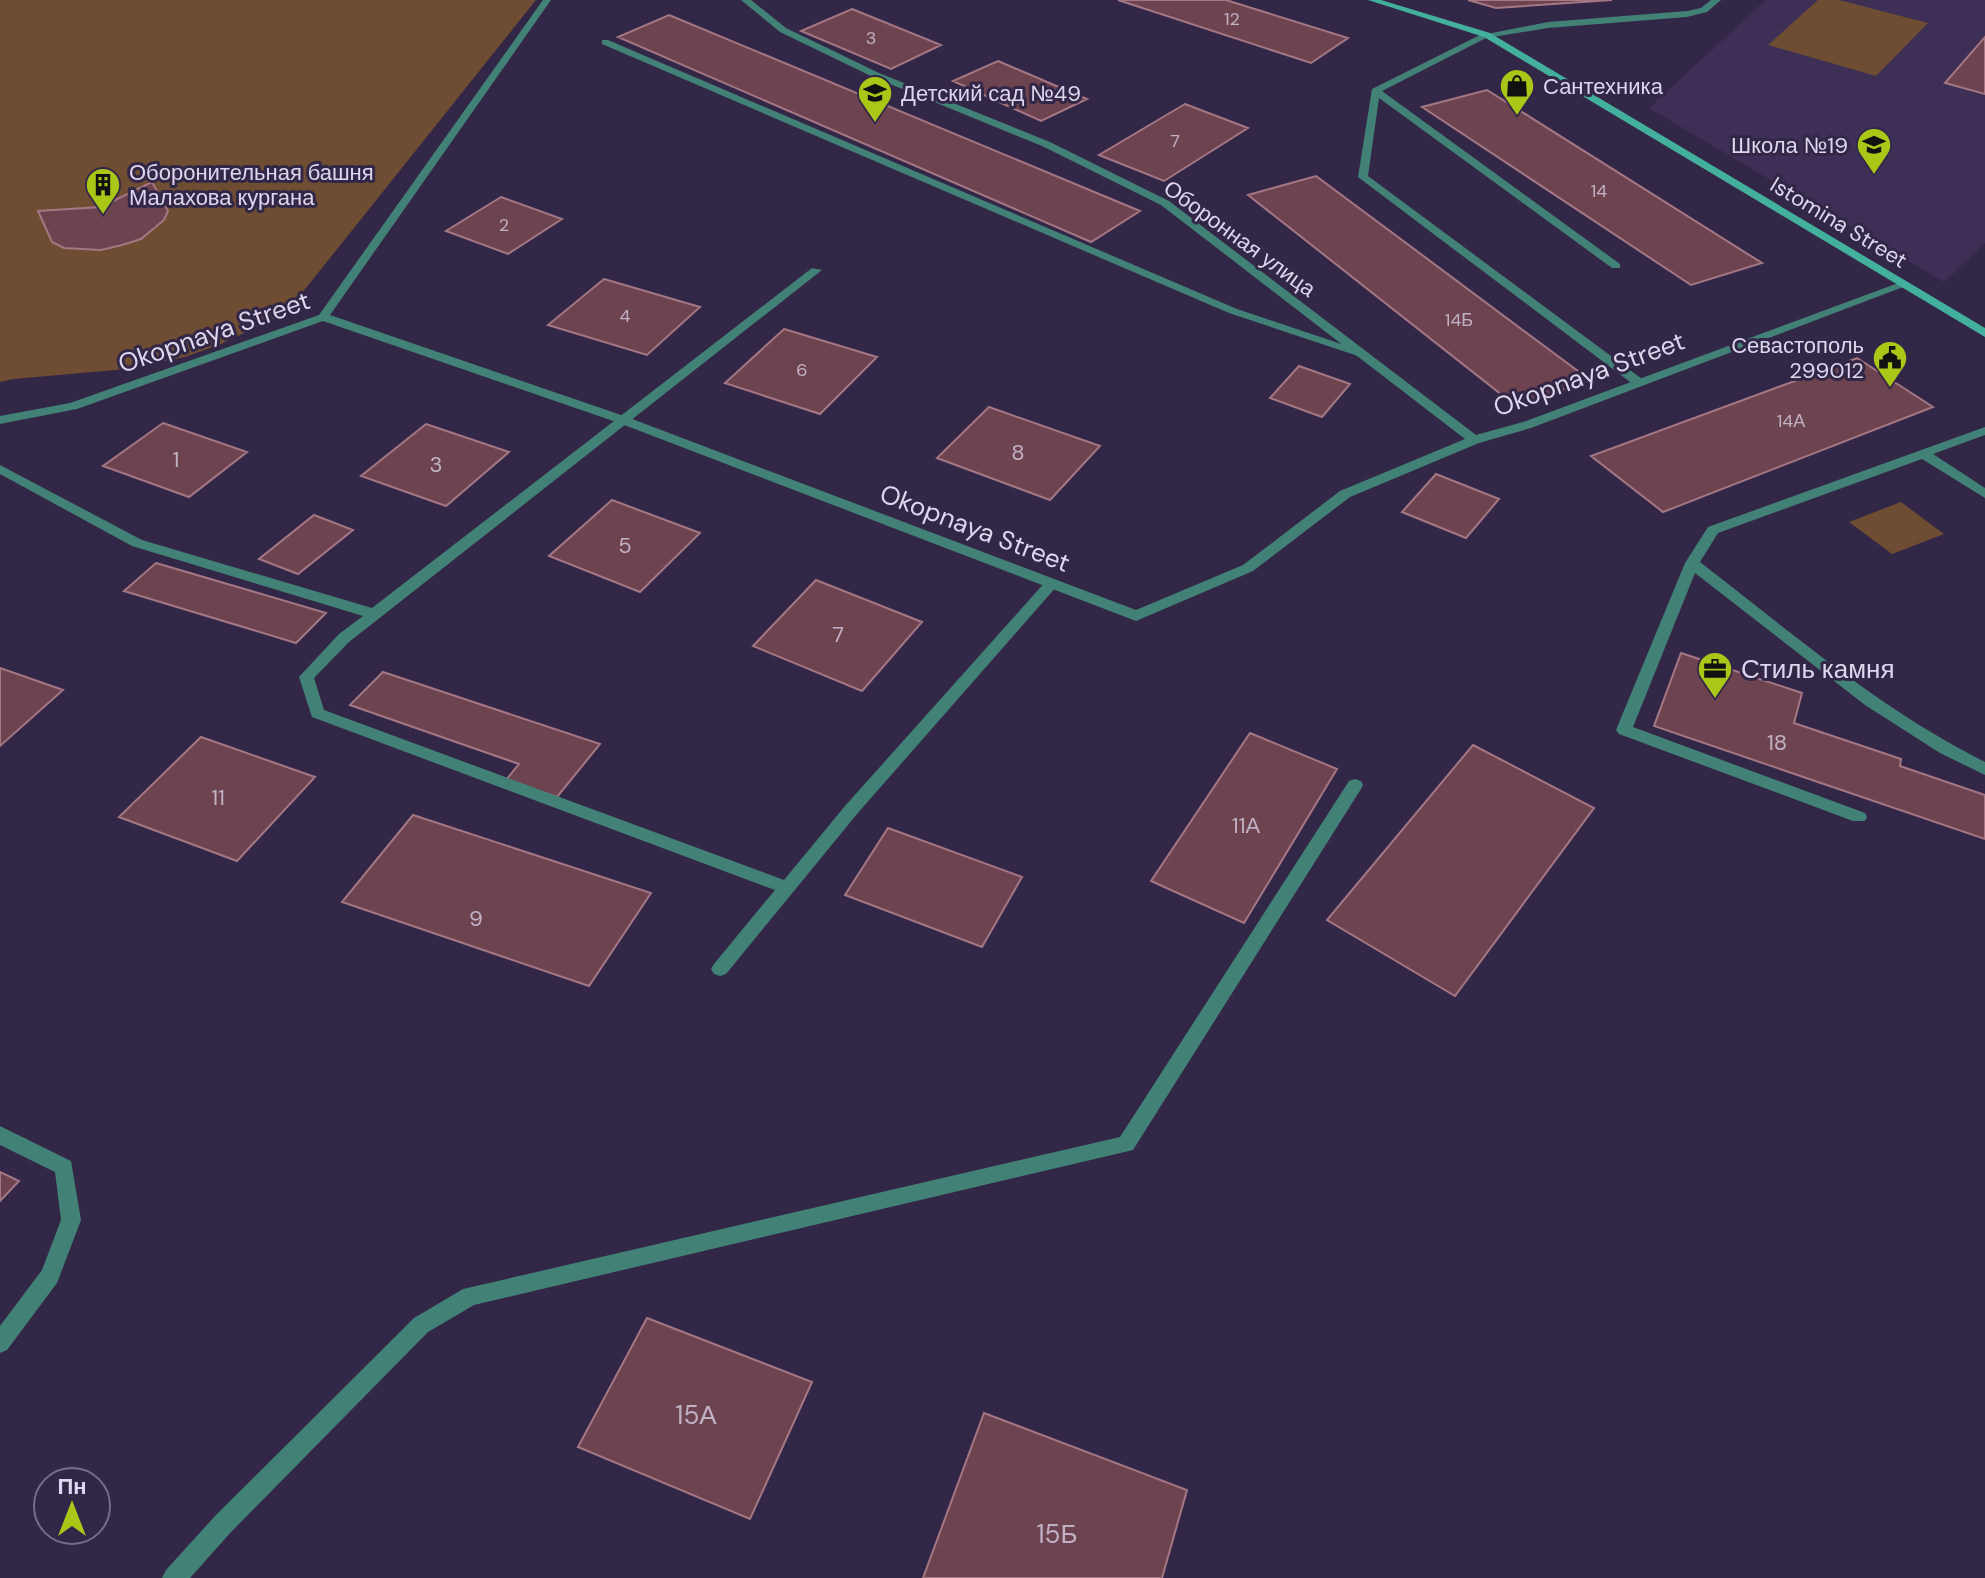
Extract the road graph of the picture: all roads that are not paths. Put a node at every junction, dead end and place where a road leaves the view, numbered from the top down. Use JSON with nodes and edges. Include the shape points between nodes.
{"nodes":[{"id":1,"x":547,"y":0,"type":"edge"},
{"id":2,"x":745,"y":0,"type":"edge"},
{"id":3,"x":1369,"y":0,"type":"edge"},
{"id":4,"x":1717,"y":0,"type":"edge"},
{"id":5,"x":1487,"y":35,"type":"junction"},
{"id":6,"x":605,"y":42,"type":"dead end"},
{"id":7,"x":1375,"y":91,"type":"junction"},
{"id":8,"x":1616,"y":266,"type":"dead end"},
{"id":9,"x":816,"y":270,"type":"dead end"},
{"id":10,"x":1905,"y":284,"type":"junction"},
{"id":11,"x":323,"y":317,"type":"junction"},
{"id":12,"x":1985,"y":333,"type":"edge"},
{"id":13,"x":1362,"y":353,"type":"junction"},
{"id":14,"x":1638,"y":382,"type":"junction"},
{"id":15,"x":0,"y":420,"type":"edge"},
{"id":16,"x":623,"y":420,"type":"junction"},
{"id":17,"x":1985,"y":431,"type":"edge"},
{"id":18,"x":1474,"y":440,"type":"junction"},
{"id":19,"x":1922,"y":453,"type":"junction"},
{"id":20,"x":0,"y":469,"type":"edge"},
{"id":21,"x":1985,"y":494,"type":"edge"},
{"id":22,"x":1692,"y":563,"type":"junction"},
{"id":23,"x":1052,"y":583,"type":"junction"},
{"id":24,"x":374,"y":614,"type":"junction"},
{"id":25,"x":1985,"y":769,"type":"edge"},
{"id":26,"x":1355,"y":785,"type":"dead end"},
{"id":27,"x":1859,"y":817,"type":"dead end"},
{"id":28,"x":787,"y":888,"type":"junction"},
{"id":29,"x":720,"y":969,"type":"dead end"},
{"id":30,"x":0,"y":1135,"type":"edge"},
{"id":31,"x":0,"y":1343,"type":"edge"},
{"id":32,"x":180,"y":1576,"type":"edge"}],
"edges":[{"from":1,"to":11,"type":"street"},
{"from":2,"to":13,"type":"street","name":"Оборонная улица","via":[[783,30],[1046,144],[1165,203]]},
{"from":3,"to":5,"type":"main road","name":"Istomina Street"},
{"from":4,"to":5,"type":"street","via":[[1687,14]]},
{"from":5,"to":7,"type":"street"},
{"from":5,"to":10,"type":"main road","name":"Istomina Street"},
{"from":6,"to":13,"type":"street","via":[[1233,311]]},
{"from":7,"to":8,"type":"street"},
{"from":7,"to":14,"type":"street","via":[[1363,177]]},
{"from":9,"to":16,"type":"street"},
{"from":10,"to":12,"type":"main road","name":"Istomina Street"},
{"from":10,"to":14,"type":"street","name":"Okopnaya Street"},
{"from":11,"to":15,"type":"street","name":"Okopnaya Street","via":[[73,406]]},
{"from":11,"to":16,"type":"street","name":"Okopnaya Street"},
{"from":13,"to":18,"type":"street","name":"Оборонная улица"},
{"from":14,"to":18,"type":"street","name":"Okopnaya Street"},
{"from":16,"to":23,"type":"street","name":"Okopnaya Street"},
{"from":16,"to":24,"type":"street"},
{"from":17,"to":19,"type":"street"},
{"from":18,"to":23,"type":"street","name":"Okopnaya Street","via":[[1345,494],[1248,568],[1136,616]]},
{"from":19,"to":21,"type":"street"},
{"from":19,"to":22,"type":"street","via":[[1713,530]]},
{"from":20,"to":24,"type":"street","via":[[137,543]]},
{"from":22,"to":25,"type":"street","via":[[1940,749]]},
{"from":22,"to":27,"type":"street","via":[[1624,730]]},
{"from":23,"to":28,"type":"street"},
{"from":24,"to":28,"type":"street","via":[[306,677],[317,713]]},
{"from":26,"to":32,"type":"street","via":[[1126,1144],[470,1296],[421,1325]]},
{"from":28,"to":29,"type":"street"},
{"from":30,"to":31,"type":"street","via":[[64,1167],[71,1220],[50,1276]]}]}
